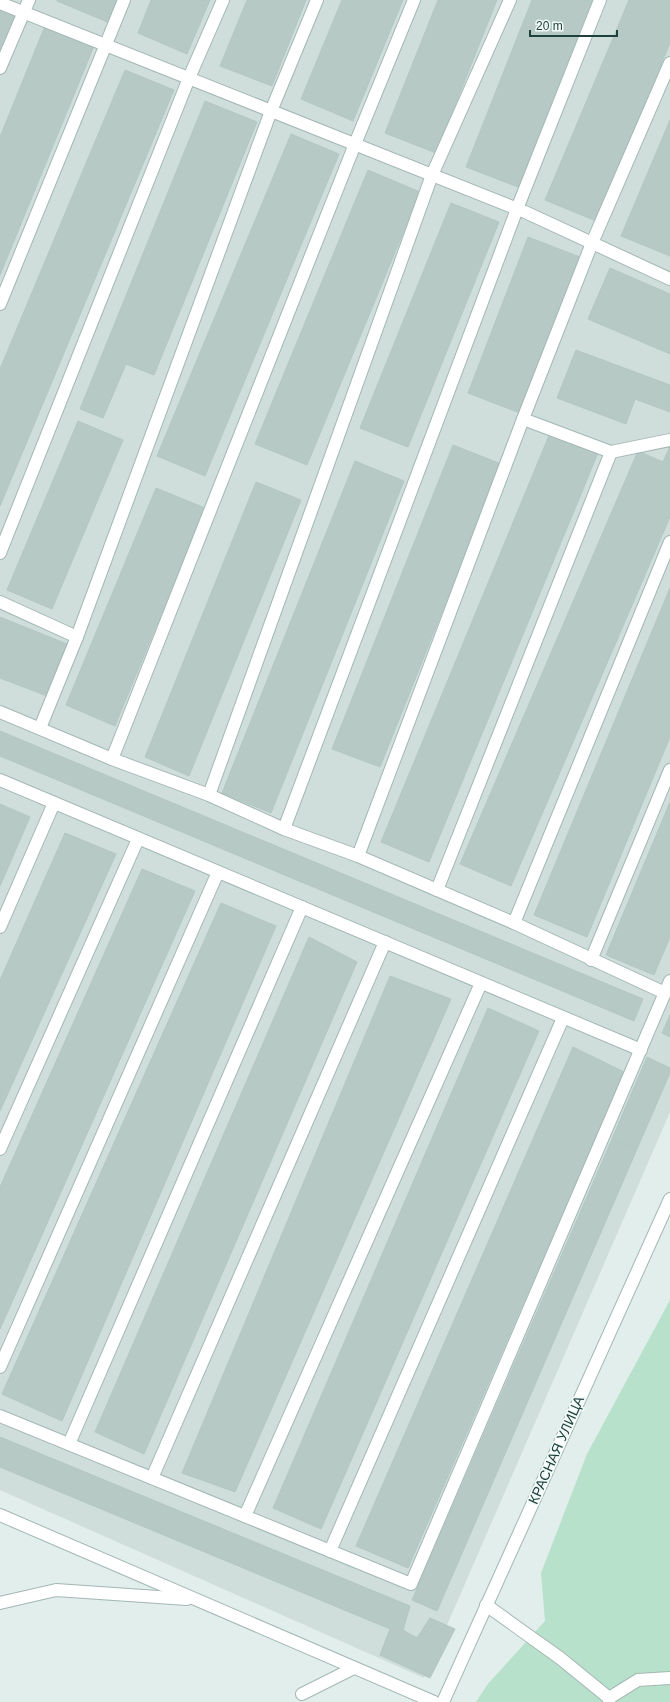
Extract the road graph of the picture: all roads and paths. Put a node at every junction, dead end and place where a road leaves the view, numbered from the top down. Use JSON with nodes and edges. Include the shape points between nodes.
{"nodes":[{"id":1,"x":29,"y":0,"type":"edge"},
{"id":2,"x":124,"y":0,"type":"edge"},
{"id":3,"x":223,"y":0,"type":"edge"},
{"id":4,"x":317,"y":0,"type":"edge"},
{"id":5,"x":414,"y":0,"type":"edge"},
{"id":6,"x":510,"y":0,"type":"edge"},
{"id":7,"x":600,"y":0,"type":"edge"},
{"id":8,"x":0,"y":3,"type":"edge"},
{"id":9,"x":24,"y":12,"type":"junction"},
{"id":10,"x":105,"y":44,"type":"junction"},
{"id":11,"x":670,"y":63,"type":"edge"},
{"id":12,"x":0,"y":68,"type":"edge"},
{"id":13,"x":189,"y":78,"type":"junction"},
{"id":14,"x":271,"y":110,"type":"junction"},
{"id":15,"x":355,"y":144,"type":"junction"},
{"id":16,"x":432,"y":175,"type":"junction"},
{"id":17,"x":517,"y":208,"type":"junction"},
{"id":18,"x":592,"y":243,"type":"junction"},
{"id":19,"x":670,"y":279,"type":"edge"},
{"id":20,"x":0,"y":304,"type":"edge"},
{"id":21,"x":522,"y":419,"type":"junction"},
{"id":22,"x":670,"y":440,"type":"edge"},
{"id":23,"x":611,"y":452,"type":"junction"},
{"id":24,"x":670,"y":542,"type":"edge"},
{"id":25,"x":0,"y":553,"type":"edge"},
{"id":26,"x":0,"y":602,"type":"edge"},
{"id":27,"x":77,"y":637,"type":"junction"},
{"id":28,"x":0,"y":712,"type":"edge"},
{"id":29,"x":40,"y":728,"type":"junction"},
{"id":30,"x":112,"y":759,"type":"junction"},
{"id":31,"x":670,"y":770,"type":"edge"},
{"id":32,"x":0,"y":780,"type":"edge"},
{"id":33,"x":209,"y":795,"type":"junction"},
{"id":34,"x":54,"y":803,"type":"junction"},
{"id":35,"x":284,"y":829,"type":"junction"},
{"id":36,"x":138,"y":839,"type":"junction"},
{"id":37,"x":358,"y":856,"type":"junction"},
{"id":38,"x":218,"y":872,"type":"junction"},
{"id":39,"x":437,"y":890,"type":"junction"},
{"id":40,"x":302,"y":908,"type":"junction"},
{"id":41,"x":514,"y":923,"type":"junction"},
{"id":42,"x":0,"y":927,"type":"edge"},
{"id":43,"x":385,"y":942,"type":"junction"},
{"id":44,"x":591,"y":960,"type":"junction"},
{"id":45,"x":670,"y":981,"type":"edge"},
{"id":46,"x":481,"y":983,"type":"junction"},
{"id":47,"x":665,"y":994,"type":"junction"},
{"id":48,"x":563,"y":1018,"type":"junction"},
{"id":49,"x":641,"y":1050,"type":"junction"},
{"id":50,"x":0,"y":1149,"type":"edge"},
{"id":51,"x":670,"y":1199,"type":"edge"},
{"id":52,"x":0,"y":1367,"type":"edge"},
{"id":53,"x":0,"y":1416,"type":"edge"},
{"id":54,"x":70,"y":1444,"type":"junction"},
{"id":55,"x":152,"y":1478,"type":"junction"},
{"id":56,"x":0,"y":1515,"type":"edge"},
{"id":57,"x":245,"y":1516,"type":"junction"},
{"id":58,"x":330,"y":1551,"type":"junction"},
{"id":59,"x":197,"y":1600,"type":"junction"},
{"id":60,"x":0,"y":1603,"type":"edge"},
{"id":61,"x":486,"y":1605,"type":"junction"},
{"id":62,"x":354,"y":1668,"type":"junction"},
{"id":63,"x":670,"y":1678,"type":"edge"},
{"id":64,"x":302,"y":1694,"type":"dead end"},
{"id":65,"x":609,"y":1700,"type":"edge"},
{"id":66,"x":434,"y":1702,"type":"edge"},
{"id":67,"x":443,"y":1702,"type":"edge"}],
"edges":[{"from":1,"to":9,"type":"street"},
{"from":2,"to":10,"type":"street"},
{"from":3,"to":13,"type":"street"},
{"from":4,"to":14,"type":"street"},
{"from":5,"to":15,"type":"street"},
{"from":6,"to":16,"type":"street"},
{"from":7,"to":17,"type":"street"},
{"from":8,"to":9,"type":"street"},
{"from":9,"to":10,"type":"street"},
{"from":9,"to":12,"type":"street"},
{"from":10,"to":13,"type":"street"},
{"from":10,"to":20,"type":"street"},
{"from":11,"to":18,"type":"street"},
{"from":13,"to":14,"type":"street"},
{"from":13,"to":25,"type":"street"},
{"from":14,"to":15,"type":"street"},
{"from":14,"to":27,"type":"street"},
{"from":15,"to":16,"type":"street"},
{"from":15,"to":30,"type":"street"},
{"from":16,"to":17,"type":"street"},
{"from":16,"to":33,"type":"street"},
{"from":17,"to":18,"type":"street"},
{"from":17,"to":35,"type":"street"},
{"from":18,"to":19,"type":"street"},
{"from":18,"to":21,"type":"street"},
{"from":21,"to":23,"type":"street"},
{"from":21,"to":37,"type":"street"},
{"from":22,"to":23,"type":"street"},
{"from":23,"to":39,"type":"street"},
{"from":24,"to":41,"type":"street"},
{"from":26,"to":27,"type":"street"},
{"from":27,"to":29,"type":"street"},
{"from":28,"to":29,"type":"street"},
{"from":29,"to":30,"type":"street"},
{"from":30,"to":33,"type":"street"},
{"from":31,"to":44,"type":"street"},
{"from":32,"to":34,"type":"street"},
{"from":33,"to":35,"type":"street"},
{"from":34,"to":36,"type":"street"},
{"from":34,"to":42,"type":"street"},
{"from":35,"to":37,"type":"street"},
{"from":36,"to":38,"type":"street"},
{"from":36,"to":50,"type":"street"},
{"from":37,"to":39,"type":"street"},
{"from":38,"to":40,"type":"street"},
{"from":38,"to":52,"type":"street"},
{"from":39,"to":41,"type":"street"},
{"from":40,"to":43,"type":"street"},
{"from":40,"to":54,"type":"street"},
{"from":41,"to":44,"type":"street"},
{"from":43,"to":46,"type":"street"},
{"from":43,"to":55,"type":"street"},
{"from":44,"to":47,"type":"street"},
{"from":45,"to":47,"type":"street"},
{"from":46,"to":48,"type":"street"},
{"from":46,"to":57,"type":"street"},
{"from":47,"to":49,"type":"street"},
{"from":48,"to":49,"type":"street"},
{"from":48,"to":58,"type":"street"},
{"from":49,"to":58,"type":"street","via":[[410,1584]]},
{"from":51,"to":61,"type":"street","name":"КРАСНАЯ УЛИЦА"},
{"from":53,"to":54,"type":"street"},
{"from":54,"to":55,"type":"street"},
{"from":55,"to":57,"type":"street"},
{"from":56,"to":59,"type":"street"},
{"from":57,"to":58,"type":"street"},
{"from":59,"to":60,"type":"street","via":[[56,1590]]},
{"from":59,"to":62,"type":"street"},
{"from":61,"to":65,"type":"street","via":[[560,1658]]},
{"from":61,"to":67,"type":"street","name":"КРАСНАЯ УЛИЦА"},
{"from":62,"to":64,"type":"street"},
{"from":62,"to":66,"type":"street"},
{"from":63,"to":65,"type":"street","via":[[638,1680]]}]}
